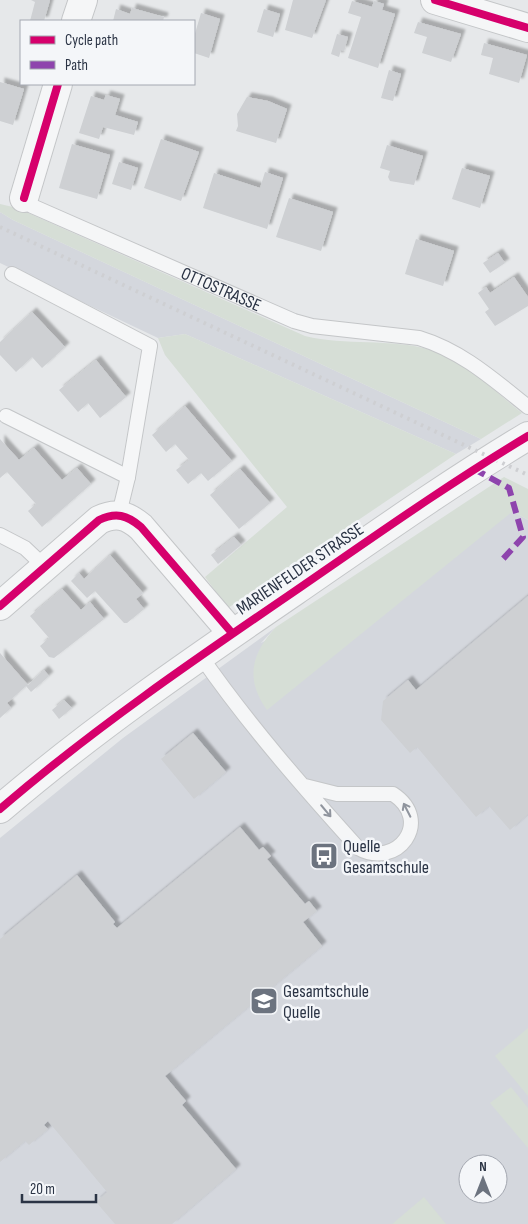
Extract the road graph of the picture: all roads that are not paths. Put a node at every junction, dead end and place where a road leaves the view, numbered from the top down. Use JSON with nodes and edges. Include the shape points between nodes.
{"nodes":[{"id":1,"x":83,"y":0,"type":"edge"},
{"id":2,"x":435,"y":0,"type":"edge"},
{"id":3,"x":76,"y":20,"type":"edge"},
{"id":4,"x":528,"y":28,"type":"edge"},
{"id":5,"x":58,"y":85,"type":"edge"},
{"id":6,"x":24,"y":198,"type":"joint"},
{"id":7,"x":12,"y":274,"type":"dead end"},
{"id":8,"x":528,"y":407,"type":"edge"},
{"id":9,"x":6,"y":416,"type":"dead end"},
{"id":10,"x":528,"y":436,"type":"edge"},
{"id":11,"x":128,"y":477,"type":"junction"},
{"id":12,"x":120,"y":514,"type":"junction"},
{"id":13,"x":0,"y":535,"type":"edge"},
{"id":14,"x":45,"y":567,"type":"junction"},
{"id":15,"x":0,"y":606,"type":"edge"},
{"id":16,"x":232,"y":633,"type":"junction"},
{"id":17,"x":200,"y":655,"type":"junction"},
{"id":18,"x":305,"y":786,"type":"junction"},
{"id":19,"x":0,"y":809,"type":"edge"}],
"edges":[{"from":1,"to":3,"type":"street"},
{"from":2,"to":4,"type":"street"},
{"from":5,"to":6,"type":"street","name":"OTTOSTRASSE"},
{"from":6,"to":8,"type":"lane","name":"OTTOSTRASSE","via":[[32,206],[294,321],[435,343],[473,364]]},
{"from":7,"to":11,"type":"lane","via":[[150,346]]},
{"from":9,"to":11,"type":"lane"},
{"from":10,"to":16,"type":"street","name":"MARIENFELDER STRASSE"},
{"from":11,"to":12,"type":"lane"},
{"from":12,"to":14,"type":"street","via":[[99,520]]},
{"from":12,"to":16,"type":"street","via":[[141,527]]},
{"from":13,"to":14,"type":"lane","via":[[25,548]]},
{"from":14,"to":15,"type":"street"},
{"from":16,"to":17,"type":"street","name":"MARIENFELDER STRASSE"},
{"from":17,"to":18,"type":"lane","via":[[231,699]]},
{"from":17,"to":19,"type":"street","name":"MARIENFELDER STRASSE","via":[[102,727]]},
{"from":18,"to":18,"type":"lane","one_way":true,"via":[[358,848],[367,853],[396,849],[408,836],[410,812],[393,794],[338,794]]}]}
